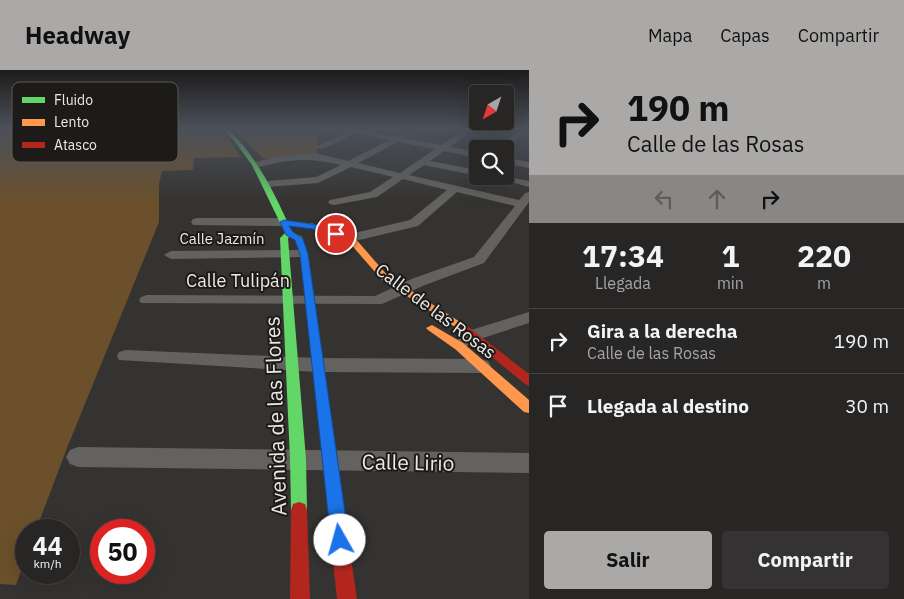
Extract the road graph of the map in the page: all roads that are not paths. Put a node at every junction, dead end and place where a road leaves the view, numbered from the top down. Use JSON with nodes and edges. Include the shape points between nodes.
{"nodes":[{"id":1,"x":251,"y":154,"type":"edge"},
{"id":2,"x":371,"y":154,"type":"edge"},
{"id":3,"x":435,"y":154,"type":"edge"},
{"id":4,"x":423,"y":162,"type":"junction"},
{"id":5,"x":514,"y":162,"type":"edge"},
{"id":6,"x":259,"y":164,"type":"junction"},
{"id":7,"x":351,"y":164,"type":"junction"},
{"id":8,"x":529,"y":165,"type":"edge"},
{"id":9,"x":469,"y":171,"type":"edge"},
{"id":10,"x":401,"y":176,"type":"junction"},
{"id":11,"x":514,"y":181,"type":"edge"},
{"id":12,"x":267,"y":184,"type":"junction"},
{"id":13,"x":529,"y":184,"type":"edge"},
{"id":14,"x":454,"y":189,"type":"junction"},
{"id":15,"x":525,"y":200,"type":"edge"},
{"id":16,"x":334,"y":202,"type":"dead end"},
{"id":17,"x":197,"y":222,"type":"dead end"},
{"id":18,"x":287,"y":228,"type":"junction"},
{"id":19,"x":351,"y":239,"type":"junction"},
{"id":20,"x":336,"y":242,"type":"joint"},
{"id":21,"x":285,"y":254,"type":"junction"},
{"id":22,"x":304,"y":254,"type":"junction"},
{"id":23,"x":171,"y":255,"type":"dead end"},
{"id":24,"x":375,"y":288,"type":"dead end"},
{"id":25,"x":396,"y":297,"type":"junction"},
{"id":26,"x":146,"y":300,"type":"dead end"},
{"id":27,"x":289,"y":300,"type":"junction"},
{"id":28,"x":310,"y":300,"type":"junction"},
{"id":29,"x":529,"y":317,"type":"edge"},
{"id":30,"x":420,"y":319,"type":"dead end"},
{"id":31,"x":474,"y":335,"type":"junction"},
{"id":32,"x":459,"y":346,"type":"junction"},
{"id":33,"x":126,"y":356,"type":"dead end"},
{"id":34,"x":293,"y":364,"type":"junction"},
{"id":35,"x":316,"y":365,"type":"junction"},
{"id":36,"x":481,"y":366,"type":"junction"},
{"id":37,"x":529,"y":381,"type":"edge"},
{"id":38,"x":529,"y":408,"type":"edge"},
{"id":39,"x":78,"y":457,"type":"dead end"},
{"id":40,"x":298,"y":459,"type":"junction"},
{"id":41,"x":330,"y":461,"type":"junction"},
{"id":42,"x":529,"y":463,"type":"edge"},
{"id":43,"x":300,"y":599,"type":"edge"},
{"id":44,"x":347,"y":599,"type":"edge"}],
"edges":[{"from":1,"to":6,"type":"main road"},
{"from":2,"to":7,"type":"street"},
{"from":3,"to":4,"type":"street"},
{"from":4,"to":9,"type":"street"},
{"from":4,"to":10,"type":"street"},
{"from":5,"to":8,"type":"street"},
{"from":6,"to":7,"type":"street","via":[[316,156]]},
{"from":6,"to":12,"type":"main road"},
{"from":7,"to":10,"type":"street"},
{"from":7,"to":12,"type":"street","via":[[318,180]]},
{"from":10,"to":14,"type":"street"},
{"from":10,"to":16,"type":"street","via":[[373,195]]},
{"from":11,"to":13,"type":"street"},
{"from":12,"to":18,"type":"main road"},
{"from":14,"to":15,"type":"street"},
{"from":14,"to":19,"type":"street","via":[[414,223]]},
{"from":15,"to":25,"type":"street","name":"Calle Tulipán","via":[[478,260],[469,266],[424,279]]},
{"from":17,"to":18,"type":"street"},
{"from":18,"to":20,"type":"main road","via":[[315,226]]},
{"from":18,"to":21,"type":"main road","name":"Avenida de las Flores"},
{"from":18,"to":22,"type":"main road","via":[[299,239]]},
{"from":19,"to":20,"type":"street"},
{"from":19,"to":25,"type":"main road","name":"Calle de las Rosas","via":[[385,278]]},
{"from":21,"to":22,"type":"street","name":"Calle Jazmín"},
{"from":21,"to":23,"type":"street","name":"Calle Jazmín"},
{"from":21,"to":27,"type":"main road","name":"Avenida de las Flores"},
{"from":22,"to":28,"type":"main road"},
{"from":24,"to":25,"type":"main road","name":"Calle de las Rosas"},
{"from":25,"to":28,"type":"street","name":"Calle Tulipán","via":[[376,301]]},
{"from":25,"to":31,"type":"main road","name":"Calle de las Rosas"},
{"from":26,"to":27,"type":"street","name":"Calle Tulipán"},
{"from":27,"to":28,"type":"street","name":"Calle Tulipán"},
{"from":27,"to":34,"type":"main road","name":"Avenida de las Flores"},
{"from":28,"to":35,"type":"main road"},
{"from":29,"to":31,"type":"street"},
{"from":30,"to":32,"type":"main road","name":"Calle de las Rosas"},
{"from":31,"to":32,"type":"street"},
{"from":31,"to":37,"type":"main road","name":"Calle de las Rosas"},
{"from":32,"to":36,"type":"main road","name":"Calle de las Rosas"},
{"from":33,"to":34,"type":"street"},
{"from":34,"to":35,"type":"street"},
{"from":34,"to":40,"type":"main road","name":"Avenida de las Flores"},
{"from":35,"to":36,"type":"street"},
{"from":35,"to":41,"type":"main road"},
{"from":36,"to":38,"type":"main road","name":"Calle de las Rosas"},
{"from":39,"to":40,"type":"street","name":"Calle Lirio"},
{"from":40,"to":41,"type":"street","name":"Calle Lirio"},
{"from":40,"to":43,"type":"main road","name":"Avenida de las Flores"},
{"from":41,"to":42,"type":"street","name":"Calle Lirio"},
{"from":41,"to":44,"type":"main road"}]}
